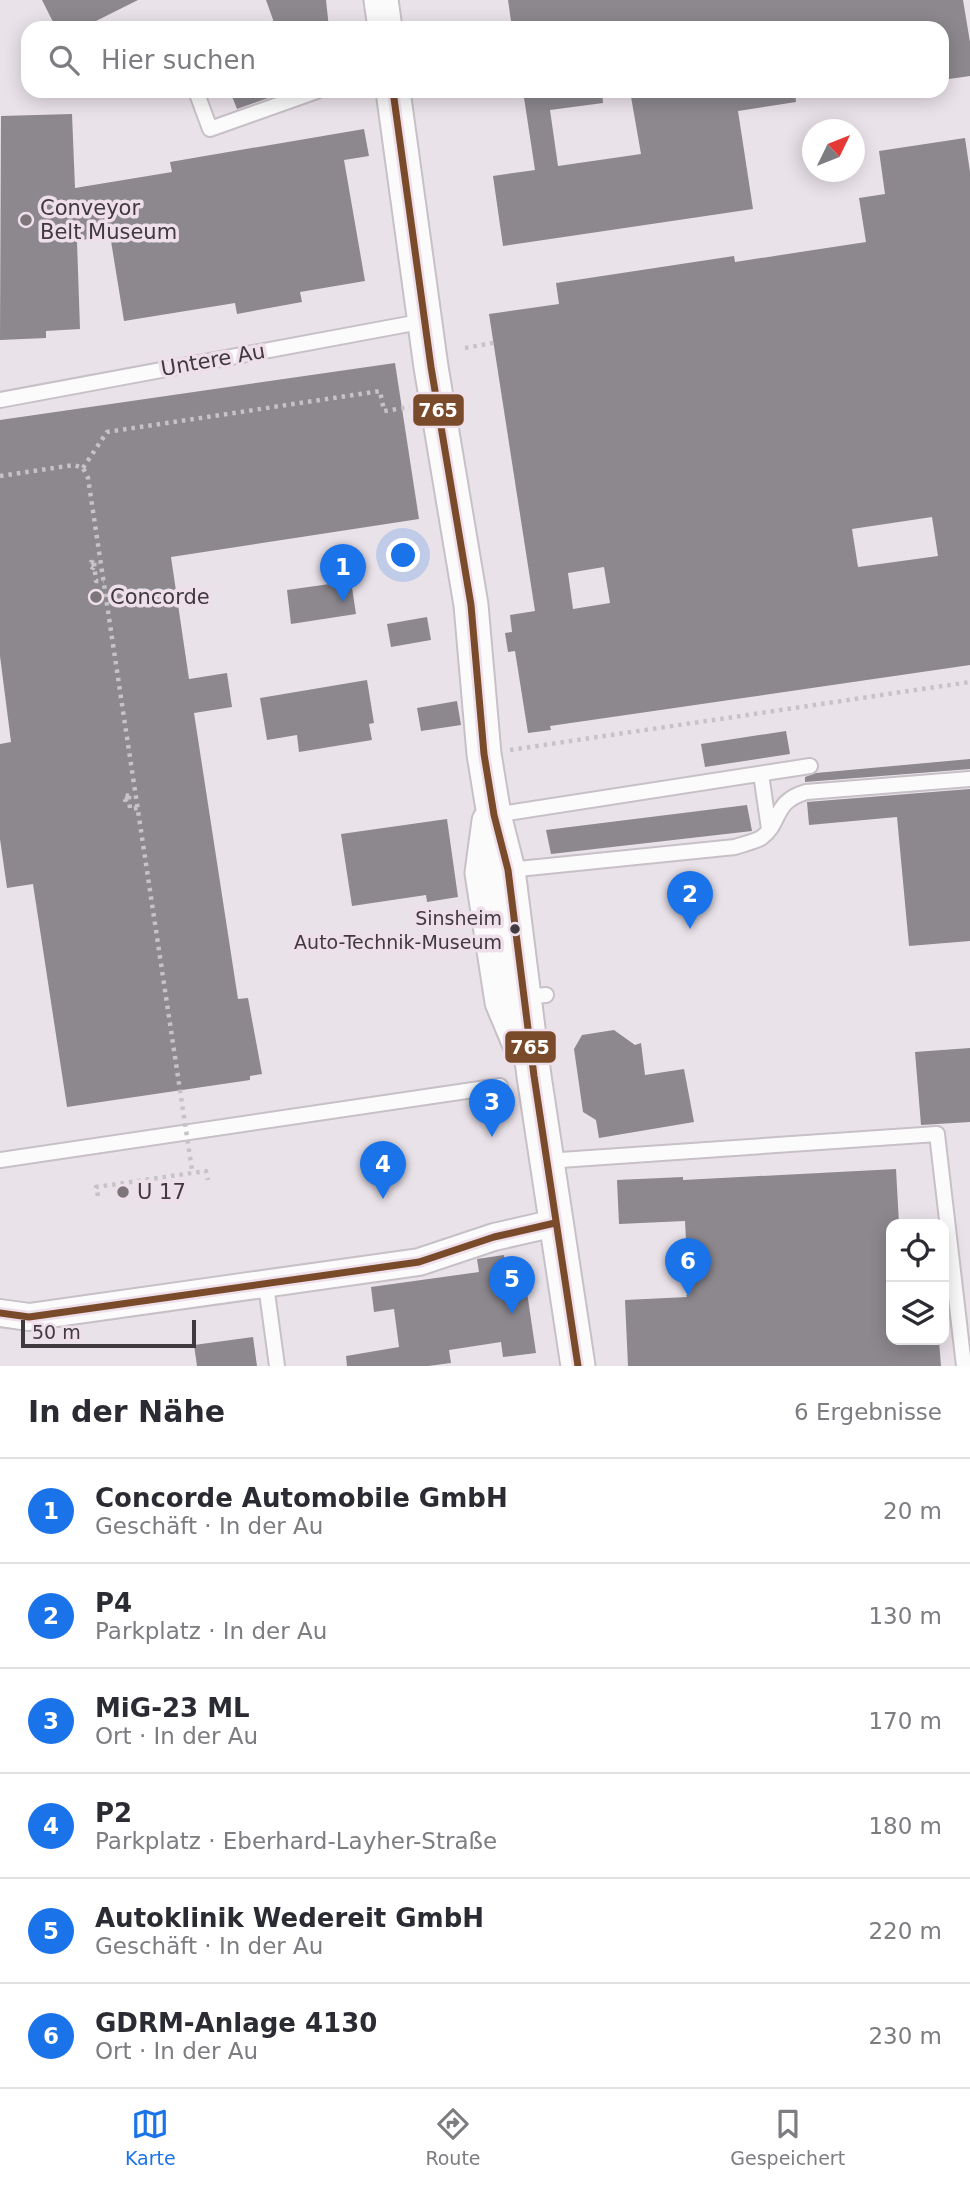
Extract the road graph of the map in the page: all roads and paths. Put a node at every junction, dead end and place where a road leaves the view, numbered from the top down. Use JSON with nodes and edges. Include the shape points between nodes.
{"nodes":[{"id":1,"x":381,"y":0,"type":"edge"},
{"id":2,"x":384,"y":21,"type":"edge"},
{"id":3,"x":199,"y":98,"type":"edge"},
{"id":4,"x":297,"y":98,"type":"edge"},
{"id":5,"x":395,"y":98,"type":"edge"},
{"id":6,"x":425,"y":321,"type":"junction"},
{"id":7,"x":493,"y":343,"type":"dead end"},
{"id":8,"x":464,"y":348,"type":"dead end"},
{"id":9,"x":0,"y":400,"type":"edge"},
{"id":10,"x":419,"y":405,"type":"dead end"},
{"id":11,"x":83,"y":468,"type":"junction"},
{"id":12,"x":0,"y":476,"type":"edge"},
{"id":13,"x":96,"y":563,"type":"dead end"},
{"id":14,"x":104,"y":581,"type":"dead end"},
{"id":15,"x":970,"y":682,"type":"edge"},
{"id":16,"x":484,"y":754,"type":"junction"},
{"id":17,"x":810,"y":766,"type":"dead end"},
{"id":18,"x":761,"y":774,"type":"junction"},
{"id":19,"x":970,"y":779,"type":"edge"},
{"id":20,"x":130,"y":796,"type":"dead end"},
{"id":21,"x":492,"y":807,"type":"junction"},
{"id":22,"x":138,"y":808,"type":"junction"},
{"id":23,"x":769,"y":830,"type":"junction"},
{"id":24,"x":508,"y":870,"type":"junction"},
{"id":25,"x":534,"y":1076,"type":"junction"},
{"id":26,"x":500,"y":1086,"type":"dead end"},
{"id":27,"x":0,"y":1160,"type":"edge"},
{"id":28,"x":546,"y":1161,"type":"junction"},
{"id":29,"x":193,"y":1173,"type":"junction"},
{"id":30,"x":208,"y":1180,"type":"dead end"},
{"id":31,"x":99,"y":1196,"type":"dead end"},
{"id":32,"x":555,"y":1223,"type":"junction"},
{"id":33,"x":265,"y":1284,"type":"junction"},
{"id":34,"x":0,"y":1312,"type":"edge"},
{"id":35,"x":277,"y":1366,"type":"edge"},
{"id":36,"x":578,"y":1366,"type":"edge"},
{"id":37,"x":964,"y":1366,"type":"edge"}],
"edges":[{"from":1,"to":2,"type":"street"},
{"from":3,"to":4,"type":"lane","via":[[210,129]]},
{"from":5,"to":6,"type":"street"},
{"from":6,"to":9,"type":"lane","name":"Untere Au"},
{"from":6,"to":16,"type":"street","via":[[471,604]]},
{"from":7,"to":8,"type":"path"},
{"from":10,"to":11,"type":"path","via":[[384,411],[380,388],[107,432]]},
{"from":11,"to":12,"type":"path","bridge":true,"via":[[74,465]]},
{"from":11,"to":22,"type":"path","bridge":true},
{"from":13,"to":14,"type":"path","bridge":true,"via":[[96,581]]},
{"from":15,"to":16,"type":"path"},
{"from":16,"to":21,"type":"street"},
{"from":17,"to":18,"type":"lane"},
{"from":18,"to":21,"type":"lane"},
{"from":18,"to":23,"type":"lane"},
{"from":19,"to":23,"type":"lane","via":[[806,792],[783,804]]},
{"from":20,"to":22,"type":"path","bridge":true,"via":[[130,809]]},
{"from":21,"to":24,"type":"street"},
{"from":21,"to":25,"type":"street","via":[[482,873],[502,1002]]},
{"from":22,"to":29,"type":"path","bridge":true},
{"from":23,"to":24,"type":"lane","via":[[761,838],[735,847]]},
{"from":24,"to":25,"type":"street","via":[[536,996]]},
{"from":25,"to":28,"type":"street"},
{"from":26,"to":27,"type":"lane"},
{"from":28,"to":32,"type":"street"},
{"from":28,"to":37,"type":"lane","via":[[937,1134]]},
{"from":29,"to":30,"type":"path","via":[[206,1171]]},
{"from":29,"to":31,"type":"path","via":[[96,1187]]},
{"from":32,"to":33,"type":"street","via":[[419,1262]]},
{"from":32,"to":36,"type":"street"},
{"from":33,"to":34,"type":"street","via":[[29,1317]]},
{"from":33,"to":35,"type":"lane"}]}
